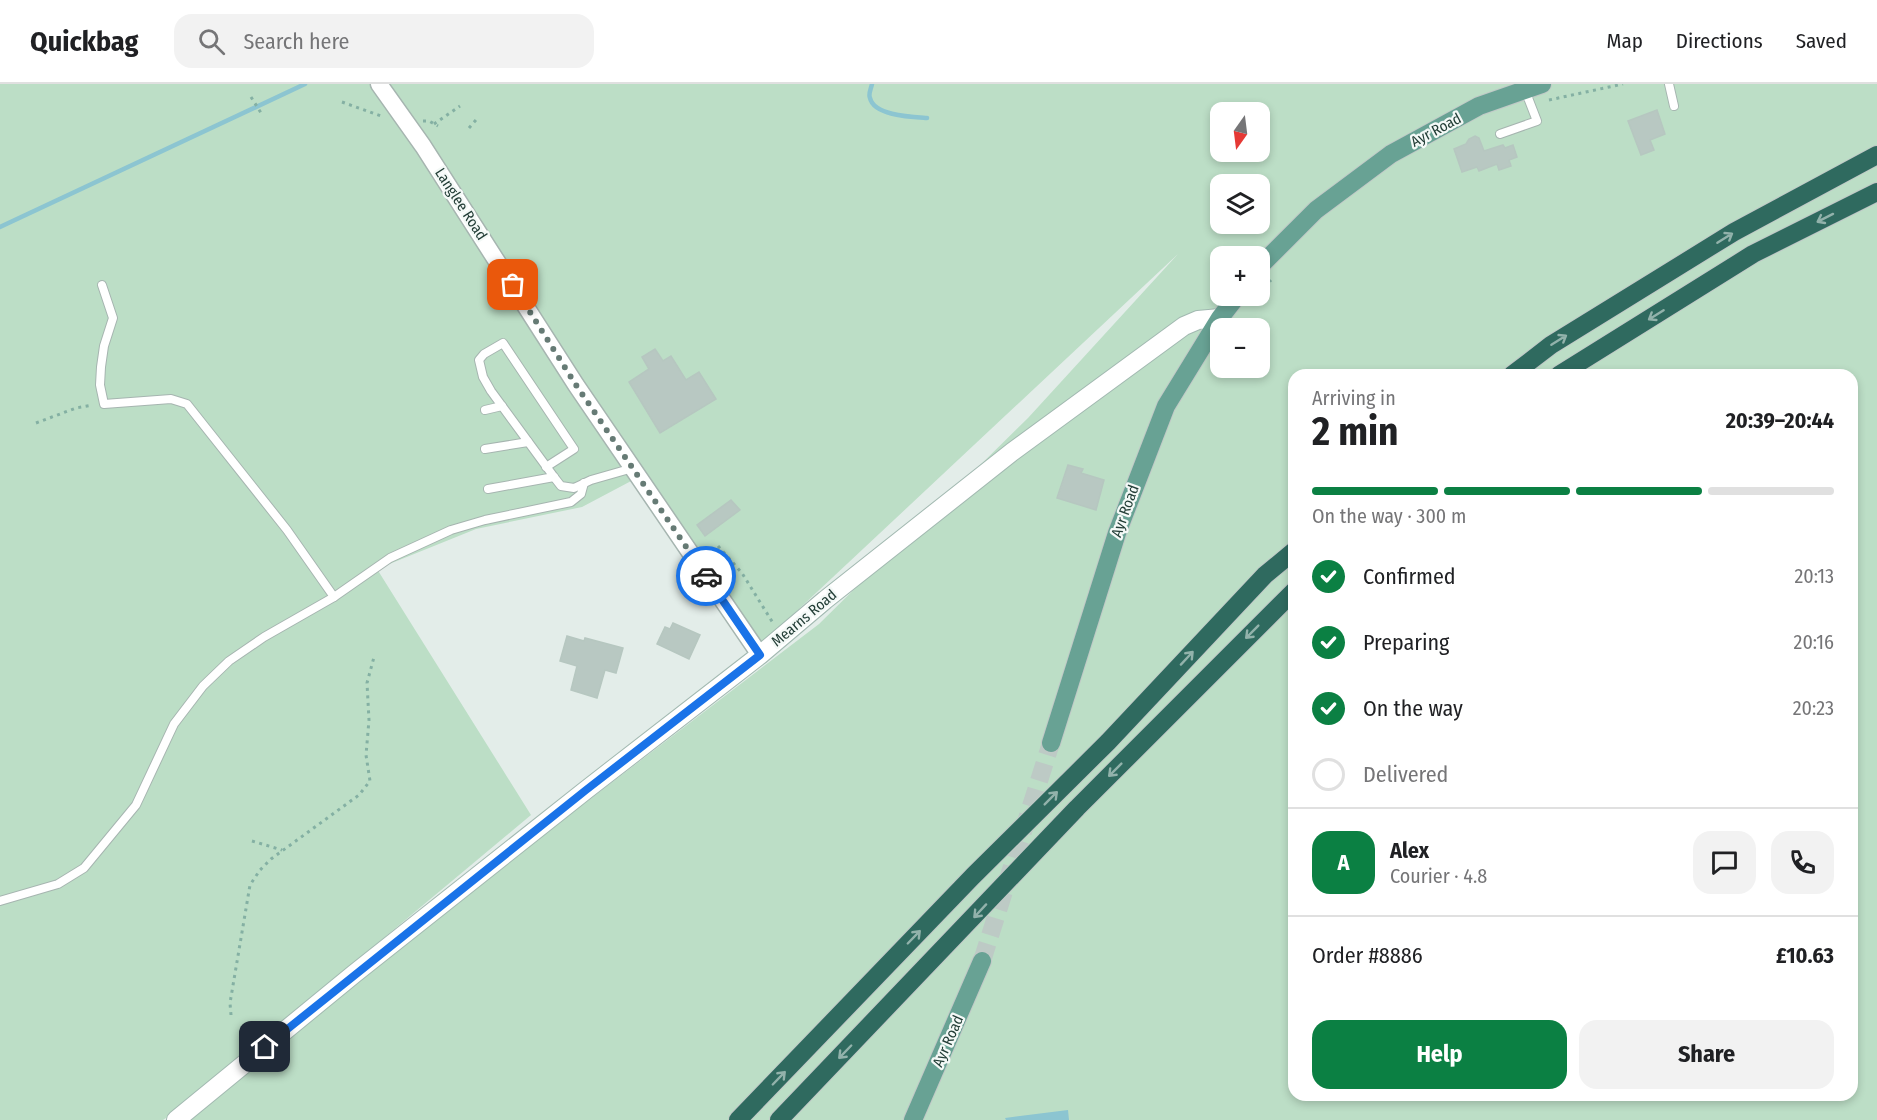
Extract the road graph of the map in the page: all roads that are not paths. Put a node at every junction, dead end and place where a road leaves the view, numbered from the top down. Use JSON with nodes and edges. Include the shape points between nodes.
{"nodes":[{"id":1,"x":379,"y":84,"type":"edge"},
{"id":2,"x":1669,"y":84,"type":"edge"},
{"id":3,"x":1533,"y":93,"type":"edge"},
{"id":4,"x":1674,"y":106,"type":"dead end"},
{"id":5,"x":1500,"y":134,"type":"dead end"},
{"id":6,"x":1877,"y":155,"type":"edge"},
{"id":7,"x":1877,"y":192,"type":"edge"},
{"id":8,"x":1270,"y":268,"type":"edge"},
{"id":9,"x":102,"y":285,"type":"dead end"},
{"id":10,"x":1229,"y":306,"type":"edge"},
{"id":11,"x":1220,"y":318,"type":"edge"},
{"id":12,"x":1210,"y":319,"type":"edge"},
{"id":13,"x":1210,"y":334,"type":"edge"},
{"id":14,"x":1520,"y":369,"type":"edge"},
{"id":15,"x":1569,"y":369,"type":"edge"},
{"id":16,"x":502,"y":406,"type":"junction"},
{"id":17,"x":485,"y":410,"type":"dead end"},
{"id":18,"x":528,"y":442,"type":"junction"},
{"id":19,"x":485,"y":449,"type":"dead end"},
{"id":20,"x":546,"y":467,"type":"junction"},
{"id":21,"x":633,"y":468,"type":"junction"},
{"id":22,"x":554,"y":477,"type":"junction"},
{"id":23,"x":584,"y":483,"type":"junction"},
{"id":24,"x":488,"y":489,"type":"dead end"},
{"id":25,"x":1288,"y":555,"type":"edge"},
{"id":26,"x":334,"y":597,"type":"junction"},
{"id":27,"x":1288,"y":597,"type":"edge"},
{"id":28,"x":760,"y":655,"type":"junction"},
{"id":29,"x":1051,"y":743,"type":"tunnel mouth"},
{"id":30,"x":0,"y":902,"type":"edge"},
{"id":31,"x":982,"y":961,"type":"tunnel mouth"},
{"id":32,"x":176,"y":1120,"type":"edge"},
{"id":33,"x":738,"y":1120,"type":"edge"},
{"id":34,"x":779,"y":1120,"type":"edge"},
{"id":35,"x":913,"y":1120,"type":"edge"}],
"edges":[{"from":1,"to":21,"type":"street","name":"Langlee Road"},
{"from":2,"to":4,"type":"lane"},
{"from":3,"to":5,"type":"lane","via":[[1537,121]]},
{"from":3,"to":8,"type":"main road","name":"Ayr Road","via":[[1479,106],[1391,154],[1316,210]]},
{"from":14,"to":6,"type":"highway","one_way":true,"via":[[1551,345],[1734,232]]},
{"from":7,"to":15,"type":"highway","one_way":true,"via":[[1753,254]]},
{"from":9,"to":26,"type":"lane","via":[[113,318],[101,367],[104,404],[171,399],[187,405],[287,530]]},
{"from":10,"to":11,"type":"main road","name":"Ayr Road"},
{"from":12,"to":28,"type":"street","name":"Mearns Road","via":[[1184,326],[1012,452]]},
{"from":13,"to":29,"type":"main road","name":"Ayr Road","via":[[1166,406],[1139,474]]},
{"from":16,"to":17,"type":"lane"},
{"from":16,"to":18,"type":"lane"},
{"from":16,"to":20,"type":"lane","via":[[483,377],[480,360],[503,343],[574,449]]},
{"from":18,"to":19,"type":"lane"},
{"from":18,"to":20,"type":"lane"},
{"from":20,"to":22,"type":"lane"},
{"from":21,"to":23,"type":"lane"},
{"from":21,"to":28,"type":"street","name":"Langlee Road"},
{"from":22,"to":23,"type":"lane","via":[[561,486],[574,488]]},
{"from":22,"to":24,"type":"lane"},
{"from":23,"to":26,"type":"lane","via":[[571,502],[451,530],[390,558]]},
{"from":33,"to":25,"type":"highway","one_way":true},
{"from":26,"to":30,"type":"lane","via":[[255,643],[203,686],[174,724],[136,805],[84,868],[58,884]]},
{"from":27,"to":34,"type":"highway","one_way":true,"via":[[1077,808]]},
{"from":28,"to":32,"type":"street","name":"Mearns Road","via":[[419,922]]},
{"from":31,"to":35,"type":"main road","name":"Ayr Road"}]}
